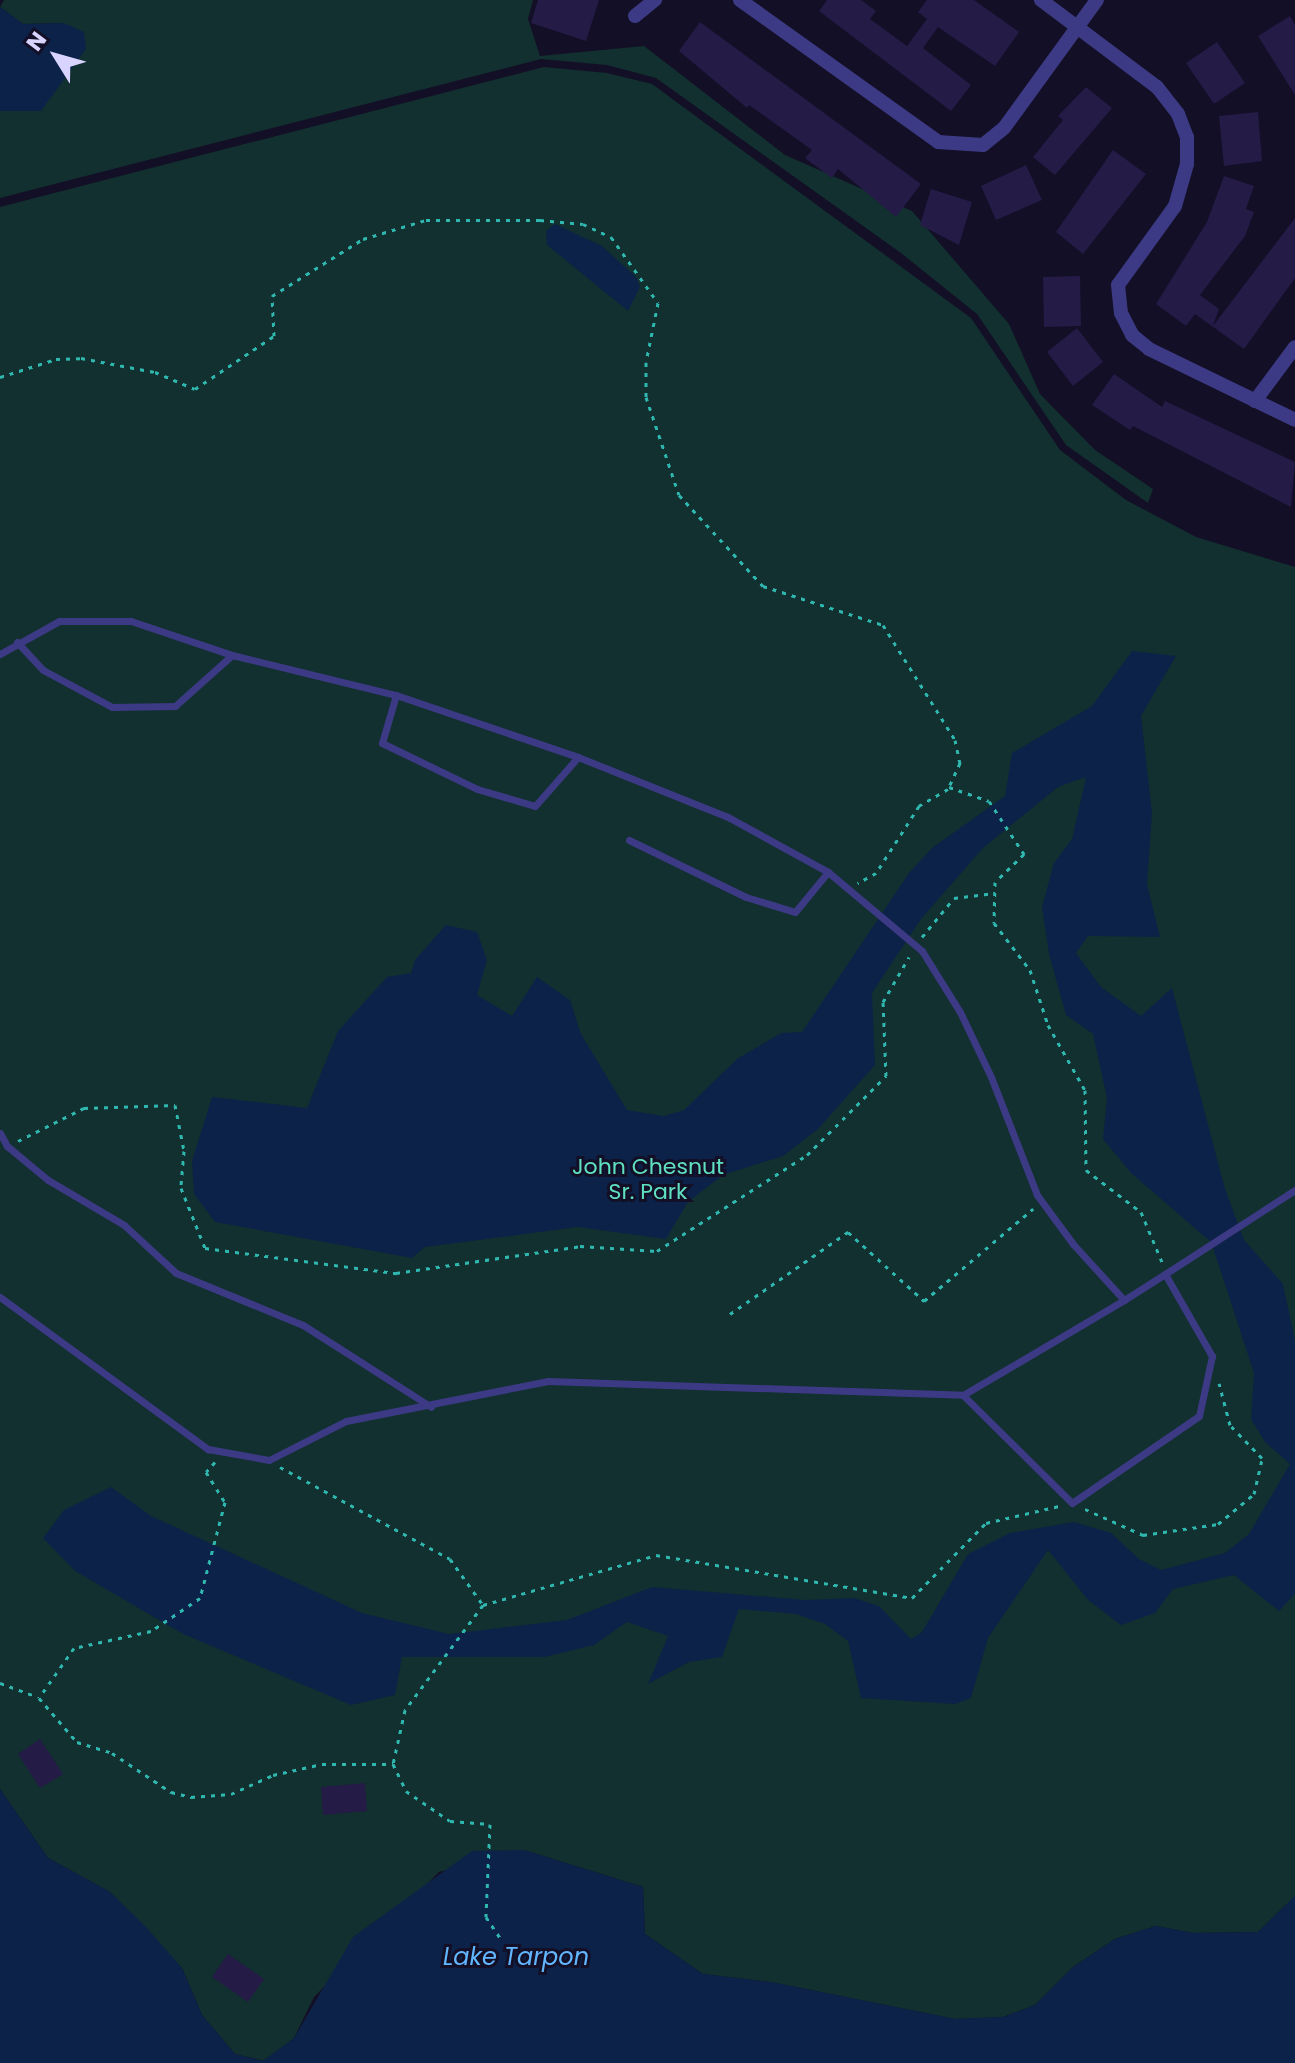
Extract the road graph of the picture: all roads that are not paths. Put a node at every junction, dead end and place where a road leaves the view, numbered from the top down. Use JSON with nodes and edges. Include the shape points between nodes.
{"nodes":[{"id":1,"x":655,"y":0,"type":"edge"},
{"id":2,"x":740,"y":0,"type":"edge"},
{"id":3,"x":1041,"y":0,"type":"edge"},
{"id":4,"x":1097,"y":0,"type":"edge"},
{"id":5,"x":635,"y":16,"type":"dead end"},
{"id":6,"x":1078,"y":27,"type":"junction"},
{"id":7,"x":1295,"y":347,"type":"edge"},
{"id":8,"x":1255,"y":401,"type":"junction"},
{"id":9,"x":1295,"y":420,"type":"edge"},
{"id":10,"x":17,"y":642,"type":"junction"},
{"id":11,"x":0,"y":654,"type":"edge"},
{"id":12,"x":232,"y":655,"type":"junction"},
{"id":13,"x":396,"y":695,"type":"junction"},
{"id":14,"x":578,"y":757,"type":"junction"},
{"id":15,"x":629,"y":840,"type":"dead end"},
{"id":16,"x":828,"y":872,"type":"junction"},
{"id":17,"x":0,"y":1133,"type":"edge"},
{"id":18,"x":7,"y":1146,"type":"junction"},
{"id":19,"x":0,"y":1154,"type":"edge"},
{"id":20,"x":1295,"y":1190,"type":"edge"},
{"id":21,"x":1165,"y":1274,"type":"junction"},
{"id":22,"x":0,"y":1297,"type":"edge"},
{"id":23,"x":1124,"y":1300,"type":"junction"},
{"id":24,"x":963,"y":1395,"type":"junction"},
{"id":25,"x":431,"y":1407,"type":"junction"}],
"edges":[{"from":1,"to":5,"type":"street"},
{"from":2,"to":6,"type":"street","via":[[938,142],[983,145],[1004,128]]},
{"from":3,"to":6,"type":"street"},
{"from":4,"to":6,"type":"street"},
{"from":6,"to":8,"type":"street","via":[[1157,87],[1178,114],[1187,137],[1187,164],[1175,206],[1118,285],[1121,313],[1132,335],[1149,349]]},
{"from":7,"to":8,"type":"street"},
{"from":8,"to":9,"type":"street"},
{"from":10,"to":11,"type":"lane"},
{"from":10,"to":12,"type":"lane","via":[[59,621],[131,621]]},
{"from":10,"to":12,"type":"lane","via":[[43,670],[112,707],[175,706]]},
{"from":12,"to":13,"type":"lane"},
{"from":13,"to":14,"type":"lane"},
{"from":13,"to":14,"type":"lane","via":[[382,743],[477,789],[535,806]]},
{"from":14,"to":16,"type":"lane","via":[[728,817]]},
{"from":15,"to":16,"type":"lane","via":[[746,897],[795,912]]},
{"from":16,"to":23,"type":"lane","via":[[913,944],[960,1012],[1042,1202]]},
{"from":17,"to":18,"type":"lane"},
{"from":18,"to":19,"type":"lane"},
{"from":18,"to":25,"type":"lane","via":[[48,1180],[124,1225],[176,1273],[303,1325]]},
{"from":20,"to":21,"type":"lane"},
{"from":21,"to":23,"type":"lane"},
{"from":21,"to":24,"type":"lane","via":[[1212,1356],[1199,1416],[1072,1503]]},
{"from":22,"to":25,"type":"lane","via":[[214,1450],[269,1460],[346,1421]]},
{"from":23,"to":24,"type":"lane"},
{"from":24,"to":25,"type":"lane","via":[[548,1381]]}]}
